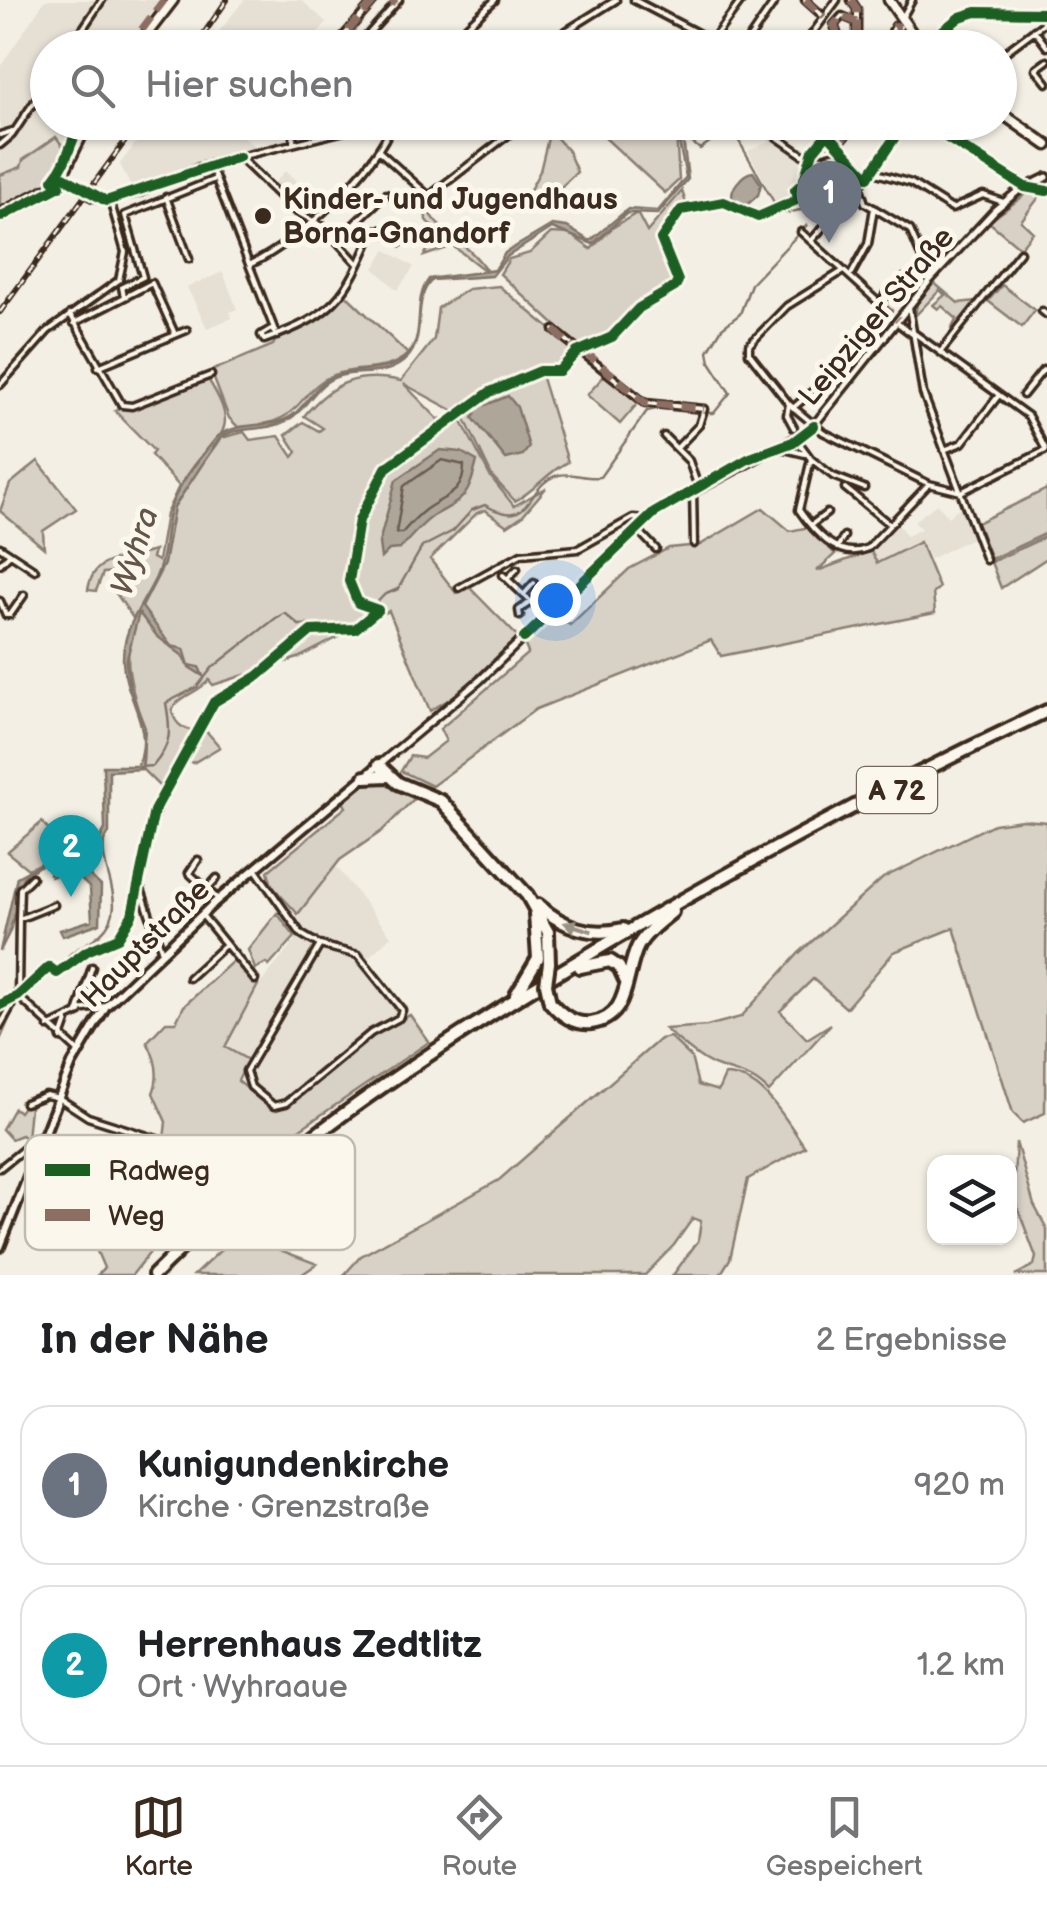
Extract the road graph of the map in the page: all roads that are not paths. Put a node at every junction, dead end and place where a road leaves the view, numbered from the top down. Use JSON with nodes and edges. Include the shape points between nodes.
{"nodes":[{"id":1,"x":102,"y":0,"type":"edge"},
{"id":2,"x":173,"y":0,"type":"edge"},
{"id":3,"x":375,"y":0,"type":"edge"},
{"id":4,"x":494,"y":0,"type":"edge"},
{"id":5,"x":616,"y":0,"type":"edge"},
{"id":6,"x":634,"y":0,"type":"edge"},
{"id":7,"x":742,"y":0,"type":"edge"},
{"id":8,"x":776,"y":0,"type":"edge"},
{"id":9,"x":805,"y":0,"type":"edge"},
{"id":10,"x":836,"y":0,"type":"edge"},
{"id":11,"x":851,"y":0,"type":"edge"},
{"id":12,"x":890,"y":0,"type":"edge"},
{"id":13,"x":912,"y":0,"type":"edge"},
{"id":14,"x":396,"y":1,"type":"edge"},
{"id":15,"x":1047,"y":13,"type":"edge"},
{"id":16,"x":824,"y":16,"type":"junction"},
{"id":17,"x":857,"y":22,"type":"junction"},
{"id":18,"x":1047,"y":22,"type":"edge"},
{"id":19,"x":901,"y":23,"type":"junction"},
{"id":20,"x":82,"y":30,"type":"edge"},
{"id":21,"x":150,"y":30,"type":"edge"},
{"id":22,"x":349,"y":30,"type":"edge"},
{"id":23,"x":371,"y":30,"type":"edge"},
{"id":24,"x":462,"y":30,"type":"edge"},
{"id":25,"x":568,"y":30,"type":"edge"},
{"id":26,"x":691,"y":30,"type":"edge"},
{"id":27,"x":718,"y":30,"type":"edge"},
{"id":28,"x":755,"y":30,"type":"edge"},
{"id":29,"x":815,"y":30,"type":"edge"},
{"id":30,"x":836,"y":30,"type":"edge"},
{"id":31,"x":857,"y":30,"type":"edge"},
{"id":32,"x":893,"y":30,"type":"edge"},
{"id":33,"x":908,"y":30,"type":"edge"},
{"id":34,"x":947,"y":30,"type":"edge"},
{"id":35,"x":1034,"y":30,"type":"junction"},
{"id":36,"x":1017,"y":43,"type":"edge"},
{"id":37,"x":1047,"y":46,"type":"edge"},
{"id":38,"x":1047,"y":61,"type":"edge"},
{"id":39,"x":1047,"y":82,"type":"edge"},
{"id":40,"x":30,"y":106,"type":"edge"},
{"id":41,"x":1017,"y":123,"type":"edge"},
{"id":42,"x":3,"y":137,"type":"edge"},
{"id":43,"x":80,"y":140,"type":"edge"},
{"id":44,"x":293,"y":140,"type":"edge"},
{"id":45,"x":305,"y":140,"type":"edge"},
{"id":46,"x":385,"y":140,"type":"edge"},
{"id":47,"x":502,"y":140,"type":"edge"},
{"id":48,"x":779,"y":140,"type":"edge"},
{"id":49,"x":822,"y":140,"type":"edge"},
{"id":50,"x":828,"y":140,"type":"edge"},
{"id":51,"x":840,"y":140,"type":"edge"},
{"id":52,"x":894,"y":140,"type":"edge"},
{"id":53,"x":950,"y":140,"type":"edge"},
{"id":54,"x":964,"y":140,"type":"edge"},
{"id":55,"x":293,"y":143,"type":"junction"},
{"id":56,"x":1046,"y":143,"type":"edge"},
{"id":57,"x":0,"y":144,"type":"edge"},
{"id":58,"x":835,"y":146,"type":"junction"},
{"id":59,"x":960,"y":146,"type":"junction"},
{"id":60,"x":379,"y":151,"type":"junction"},
{"id":61,"x":812,"y":156,"type":"junction"},
{"id":62,"x":239,"y":157,"type":"junction"},
{"id":63,"x":210,"y":164,"type":"junction"},
{"id":64,"x":871,"y":174,"type":"junction"},
{"id":65,"x":64,"y":177,"type":"junction"},
{"id":66,"x":215,"y":178,"type":"junction"},
{"id":67,"x":1044,"y":180,"type":"edge"},
{"id":68,"x":1027,"y":186,"type":"junction"},
{"id":69,"x":860,"y":188,"type":"junction"},
{"id":70,"x":1047,"y":191,"type":"edge"},
{"id":71,"x":141,"y":192,"type":"joint"},
{"id":72,"x":386,"y":194,"type":"dead end"},
{"id":73,"x":853,"y":196,"type":"junction"},
{"id":74,"x":166,"y":197,"type":"junction"},
{"id":75,"x":110,"y":200,"type":"junction"},
{"id":76,"x":1002,"y":202,"type":"junction"},
{"id":77,"x":874,"y":208,"type":"junction"},
{"id":78,"x":0,"y":214,"type":"edge"},
{"id":79,"x":754,"y":216,"type":"dead end"},
{"id":80,"x":314,"y":222,"type":"junction"},
{"id":81,"x":328,"y":230,"type":"junction"},
{"id":82,"x":350,"y":230,"type":"junction"},
{"id":83,"x":374,"y":230,"type":"junction"},
{"id":84,"x":802,"y":233,"type":"dead end"},
{"id":85,"x":810,"y":241,"type":"junction"},
{"id":86,"x":401,"y":242,"type":"dead end"},
{"id":87,"x":1020,"y":252,"type":"dead end"},
{"id":88,"x":189,"y":259,"type":"dead end"},
{"id":89,"x":360,"y":261,"type":"junction"},
{"id":90,"x":251,"y":264,"type":"junction"},
{"id":91,"x":844,"y":271,"type":"junction"},
{"id":92,"x":851,"y":274,"type":"junction"},
{"id":93,"x":931,"y":274,"type":"junction"},
{"id":94,"x":124,"y":296,"type":"junction"},
{"id":95,"x":880,"y":303,"type":"junction"},
{"id":96,"x":908,"y":307,"type":"junction"},
{"id":97,"x":70,"y":314,"type":"junction"},
{"id":98,"x":896,"y":322,"type":"junction"},
{"id":99,"x":74,"y":324,"type":"junction"},
{"id":100,"x":187,"y":330,"type":"dead end"},
{"id":101,"x":554,"y":330,"type":"dead end"},
{"id":102,"x":175,"y":334,"type":"junction"},
{"id":103,"x":914,"y":334,"type":"junction"},
{"id":104,"x":862,"y":339,"type":"junction"},
{"id":105,"x":874,"y":349,"type":"junction"},
{"id":106,"x":942,"y":350,"type":"junction"},
{"id":107,"x":98,"y":367,"type":"junction"},
{"id":108,"x":1047,"y":373,"type":"edge"},
{"id":109,"x":211,"y":375,"type":"dead end"},
{"id":110,"x":0,"y":385,"type":"edge"},
{"id":111,"x":999,"y":395,"type":"junction"},
{"id":112,"x":1023,"y":395,"type":"dead end"},
{"id":113,"x":791,"y":406,"type":"junction"},
{"id":114,"x":814,"y":426,"type":"junction"},
{"id":115,"x":794,"y":428,"type":"dead end"},
{"id":116,"x":664,"y":436,"type":"dead end"},
{"id":117,"x":797,"y":440,"type":"junction"},
{"id":118,"x":678,"y":447,"type":"junction"},
{"id":119,"x":780,"y":448,"type":"junction"},
{"id":120,"x":944,"y":450,"type":"junction"},
{"id":121,"x":1047,"y":450,"type":"edge"},
{"id":122,"x":808,"y":456,"type":"junction"},
{"id":123,"x":929,"y":484,"type":"junction"},
{"id":124,"x":693,"y":488,"type":"junction"},
{"id":125,"x":845,"y":488,"type":"dead end"},
{"id":126,"x":864,"y":488,"type":"dead end"},
{"id":127,"x":961,"y":492,"type":"junction"},
{"id":128,"x":827,"y":513,"type":"dead end"},
{"id":129,"x":646,"y":519,"type":"junction"},
{"id":130,"x":889,"y":524,"type":"junction"},
{"id":131,"x":811,"y":526,"type":"junction"},
{"id":132,"x":636,"y":528,"type":"junction"},
{"id":133,"x":844,"y":536,"type":"dead end"},
{"id":134,"x":694,"y":544,"type":"dead end"},
{"id":135,"x":0,"y":547,"type":"edge"},
{"id":136,"x":837,"y":548,"type":"junction"},
{"id":137,"x":656,"y":549,"type":"dead end"},
{"id":138,"x":10,"y":554,"type":"junction"},
{"id":139,"x":986,"y":560,"type":"dead end"},
{"id":140,"x":0,"y":564,"type":"edge"},
{"id":141,"x":517,"y":568,"type":"dead end"},
{"id":142,"x":35,"y":570,"type":"dead end"},
{"id":143,"x":534,"y":583,"type":"dead end"},
{"id":144,"x":459,"y":588,"type":"dead end"},
{"id":145,"x":525,"y":593,"type":"junction"},
{"id":146,"x":24,"y":595,"type":"dead end"},
{"id":147,"x":0,"y":601,"type":"edge"},
{"id":148,"x":532,"y":601,"type":"junction"},
{"id":149,"x":520,"y":616,"type":"dead end"},
{"id":150,"x":546,"y":616,"type":"junction"},
{"id":151,"x":1047,"y":714,"type":"edge"},
{"id":152,"x":379,"y":765,"type":"junction"},
{"id":153,"x":389,"y":776,"type":"junction"},
{"id":154,"x":365,"y":777,"type":"junction"},
{"id":155,"x":160,"y":798,"type":"dead end"},
{"id":156,"x":198,"y":860,"type":"dead end"},
{"id":157,"x":256,"y":870,"type":"junction"},
{"id":158,"x":32,"y":876,"type":"dead end"},
{"id":159,"x":217,"y":878,"type":"dead end"},
{"id":160,"x":207,"y":889,"type":"junction"},
{"id":161,"x":527,"y":895,"type":"junction"},
{"id":162,"x":219,"y":899,"type":"junction"},
{"id":163,"x":54,"y":905,"type":"dead end"},
{"id":164,"x":672,"y":912,"type":"junction"},
{"id":165,"x":202,"y":915,"type":"junction"},
{"id":166,"x":19,"y":919,"type":"junction"},
{"id":167,"x":638,"y":925,"type":"junction"},
{"id":168,"x":225,"y":945,"type":"junction"},
{"id":169,"x":320,"y":945,"type":"junction"},
{"id":170,"x":162,"y":952,"type":"junction"},
{"id":171,"x":49,"y":967,"type":"dead end"},
{"id":172,"x":92,"y":967,"type":"dead end"},
{"id":173,"x":580,"y":967,"type":"junction"},
{"id":174,"x":188,"y":978,"type":"dead end"},
{"id":175,"x":254,"y":980,"type":"dead end"},
{"id":176,"x":627,"y":988,"type":"junction"},
{"id":177,"x":20,"y":996,"type":"junction"},
{"id":178,"x":9,"y":1000,"type":"junction"},
{"id":179,"x":0,"y":1004,"type":"edge"},
{"id":180,"x":106,"y":1006,"type":"junction"},
{"id":181,"x":504,"y":1006,"type":"junction"},
{"id":182,"x":80,"y":1012,"type":"junction"},
{"id":183,"x":67,"y":1021,"type":"junction"},
{"id":184,"x":0,"y":1026,"type":"edge"},
{"id":185,"x":48,"y":1027,"type":"junction"},
{"id":186,"x":61,"y":1038,"type":"junction"},
{"id":187,"x":78,"y":1051,"type":"junction"},
{"id":188,"x":59,"y":1098,"type":"junction"},
{"id":189,"x":25,"y":1103,"type":"dead end"},
{"id":190,"x":46,"y":1131,"type":"junction"},
{"id":191,"x":41,"y":1135,"type":"edge"},
{"id":192,"x":44,"y":1135,"type":"edge"},
{"id":193,"x":147,"y":1135,"type":"edge"},
{"id":194,"x":315,"y":1135,"type":"edge"},
{"id":195,"x":326,"y":1135,"type":"edge"},
{"id":196,"x":25,"y":1148,"type":"edge"},
{"id":197,"x":0,"y":1168,"type":"edge"},
{"id":198,"x":25,"y":1180,"type":"edge"},
{"id":199,"x":4,"y":1228,"type":"edge"},
{"id":200,"x":0,"y":1248,"type":"edge"},
{"id":201,"x":182,"y":1250,"type":"edge"},
{"id":202,"x":190,"y":1250,"type":"edge"},
{"id":203,"x":154,"y":1275,"type":"edge"},
{"id":204,"x":162,"y":1275,"type":"edge"}],
"edges":[{"from":1,"to":20,"type":"street"},
{"from":2,"to":21,"type":"main road"},
{"from":3,"to":22,"type":"street"},
{"from":4,"to":24,"type":"street"},
{"from":5,"to":25,"type":"street"},
{"from":6,"to":26,"type":"street"},
{"from":7,"to":27,"type":"street"},
{"from":8,"to":28,"type":"street"},
{"from":9,"to":16,"type":"street"},
{"from":10,"to":16,"type":"street"},
{"from":11,"to":17,"type":"street"},
{"from":12,"to":19,"type":"main road"},
{"from":13,"to":19,"type":"street"},
{"from":14,"to":23,"type":"street"},
{"from":15,"to":34,"type":"street","via":[[972,13]]},
{"from":16,"to":29,"type":"street"},
{"from":17,"to":30,"type":"street","via":[[842,16]]},
{"from":17,"to":31,"type":"street"},
{"from":18,"to":35,"type":"street"},
{"from":19,"to":32,"type":"street"},
{"from":19,"to":33,"type":"main road"},
{"from":35,"to":36,"type":"street"},
{"from":35,"to":37,"type":"street"},
{"from":38,"to":39,"type":"street","via":[[1036,69]]},
{"from":40,"to":42,"type":"street"},
{"from":41,"to":56,"type":"main road"},
{"from":42,"to":57,"type":"street"},
{"from":43,"to":65,"type":"main road"},
{"from":44,"to":55,"type":"street"},
{"from":45,"to":55,"type":"street"},
{"from":46,"to":60,"type":"street"},
{"from":47,"to":60,"type":"street","via":[[429,196]]},
{"from":48,"to":61,"type":"street"},
{"from":49,"to":61,"type":"street"},
{"from":50,"to":58,"type":"street"},
{"from":51,"to":58,"type":"street"},
{"from":52,"to":64,"type":"street"},
{"from":53,"to":59,"type":"street"},
{"from":54,"to":59,"type":"street"},
{"from":55,"to":62,"type":"street"},
{"from":58,"to":61,"type":"street"},
{"from":58,"to":64,"type":"street"},
{"from":59,"to":68,"type":"street"},
{"from":60,"to":80,"type":"street"},
{"from":62,"to":63,"type":"street"},
{"from":62,"to":80,"type":"street"},
{"from":63,"to":66,"type":"street"},
{"from":63,"to":71,"type":"street"},
{"from":64,"to":69,"type":"street"},
{"from":64,"to":76,"type":"street","via":[[911,183],[952,209],[983,196]]},
{"from":65,"to":75,"type":"street","bridge":true},
{"from":65,"to":78,"type":"main road"},
{"from":66,"to":74,"type":"street"},
{"from":66,"to":90,"type":"street"},
{"from":67,"to":68,"type":"street","name":"Leipziger Straße"},
{"from":67,"to":70,"type":"street"},
{"from":68,"to":70,"type":"street"},
{"from":68,"to":76,"type":"street","name":"Leipziger Straße"},
{"from":69,"to":73,"type":"street"},
{"from":69,"to":77,"type":"street"},
{"from":71,"to":75,"type":"street"},
{"from":72,"to":82,"type":"street"},
{"from":73,"to":79,"type":"street","via":[[833,188]]},
{"from":73,"to":85,"type":"street"},
{"from":74,"to":88,"type":"street"},
{"from":74,"to":94,"type":"street","via":[[126,214],[144,277],[122,287]]},
{"from":75,"to":97,"type":"street","via":[[125,252],[122,274]]},
{"from":76,"to":93,"type":"street","name":"Leipziger Straße"},
{"from":77,"to":92,"type":"street","via":[[871,236]]},
{"from":77,"to":93,"type":"street","via":[[910,230]]},
{"from":80,"to":81,"type":"street"},
{"from":80,"to":90,"type":"street"},
{"from":81,"to":82,"type":"street"},
{"from":81,"to":89,"type":"street"},
{"from":82,"to":83,"type":"street"},
{"from":83,"to":86,"type":"street"},
{"from":83,"to":89,"type":"street"},
{"from":84,"to":85,"type":"street"},
{"from":85,"to":91,"type":"street"},
{"from":87,"to":106,"type":"street"},
{"from":89,"to":90,"type":"street","via":[[330,310],[276,333]]},
{"from":91,"to":92,"type":"street"},
{"from":91,"to":113,"type":"street","via":[[787,306],[748,345]]},
{"from":92,"to":95,"type":"street"},
{"from":93,"to":95,"type":"street","via":[[902,279]]},
{"from":93,"to":96,"type":"street","name":"Leipziger Straße"},
{"from":94,"to":99,"type":"street"},
{"from":94,"to":102,"type":"street","via":[[152,282]]},
{"from":95,"to":104,"type":"street"},
{"from":96,"to":98,"type":"street","name":"Leipziger Straße"},
{"from":96,"to":103,"type":"street"},
{"from":97,"to":99,"type":"street"},
{"from":97,"to":110,"type":"street"},
{"from":98,"to":103,"type":"street"},
{"from":98,"to":105,"type":"street","name":"Leipziger Straße"},
{"from":99,"to":107,"type":"street"},
{"from":100,"to":102,"type":"street"},
{"from":101,"to":118,"type":"street","via":[[645,403],[704,408],[699,426]]},
{"from":102,"to":107,"type":"street"},
{"from":103,"to":106,"type":"street"},
{"from":103,"to":120,"type":"street","via":[[922,391]]},
{"from":104,"to":105,"type":"street"},
{"from":104,"to":113,"type":"street","via":[[831,377]]},
{"from":105,"to":114,"type":"street","name":"Leipziger Straße"},
{"from":106,"to":111,"type":"street"},
{"from":107,"to":109,"type":"street","via":[[127,407]]},
{"from":108,"to":112,"type":"street"},
{"from":111,"to":120,"type":"street","via":[[962,443]]},
{"from":111,"to":121,"type":"street","via":[[1028,416]]},
{"from":113,"to":114,"type":"street"},
{"from":113,"to":115,"type":"street"},
{"from":114,"to":117,"type":"street","name":"Leipziger Straße"},
{"from":114,"to":123,"type":"street"},
{"from":116,"to":118,"type":"street"},
{"from":117,"to":119,"type":"street","name":"Leipziger Straße"},
{"from":117,"to":122,"type":"street"},
{"from":118,"to":124,"type":"street"},
{"from":119,"to":122,"type":"street"},
{"from":119,"to":124,"type":"street","name":"Leipziger Straße"},
{"from":120,"to":127,"type":"street"},
{"from":121,"to":127,"type":"street"},
{"from":122,"to":126,"type":"street"},
{"from":122,"to":131,"type":"street","via":[[798,510]]},
{"from":123,"to":127,"type":"street"},
{"from":123,"to":130,"type":"street"},
{"from":124,"to":129,"type":"street","name":"Leipziger Straße"},
{"from":124,"to":134,"type":"street"},
{"from":125,"to":130,"type":"street"},
{"from":127,"to":139,"type":"street"},
{"from":128,"to":131,"type":"street"},
{"from":129,"to":132,"type":"street","name":"Leipziger Straße"},
{"from":129,"to":144,"type":"street","via":[[633,518],[578,549],[521,554]]},
{"from":130,"to":136,"type":"street","via":[[864,550]]},
{"from":131,"to":136,"type":"street"},
{"from":132,"to":137,"type":"street"},
{"from":132,"to":150,"type":"street","name":"Leipziger Straße"},
{"from":133,"to":136,"type":"street"},
{"from":135,"to":138,"type":"street"},
{"from":138,"to":140,"type":"street"},
{"from":138,"to":142,"type":"street"},
{"from":141,"to":145,"type":"street","via":[[505,576]]},
{"from":143,"to":145,"type":"street"},
{"from":145,"to":148,"type":"street"},
{"from":146,"to":147,"type":"street","via":[[6,616]]},
{"from":148,"to":149,"type":"street"},
{"from":148,"to":150,"type":"street"},
{"from":150,"to":152,"type":"street","name":"Leipziger Straße"},
{"from":151,"to":164,"type":"highway","number":"A 72"},
{"from":151,"to":167,"type":"highway","number":"A 72","via":[[847,809]]},
{"from":152,"to":153,"type":"highway"},
{"from":152,"to":154,"type":"main road","name":"Hauptstraße"},
{"from":153,"to":154,"type":"highway"},
{"from":153,"to":161,"type":"highway","via":[[441,801]]},
{"from":154,"to":157,"type":"main road","name":"Hauptstraße"},
{"from":155,"to":170,"type":"street","via":[[138,880]]},
{"from":156,"to":160,"type":"street","via":[[189,873]]},
{"from":157,"to":162,"type":"main road","name":"Hauptstraße"},
{"from":157,"to":169,"type":"street","via":[[302,934]]},
{"from":158,"to":166,"type":"street","via":[[20,890]]},
{"from":159,"to":160,"type":"street"},
{"from":160,"to":162,"type":"street"},
{"from":167,"to":161,"type":"highway","one_way":true,"via":[[589,932],[551,916]]},
{"from":161,"to":176,"type":"highway","bridge":true,"via":[[548,932],[550,1002],[573,1021],[597,1022],[618,1008]]},
{"from":161,"to":181,"type":"highway","via":[[540,935],[538,958]]},
{"from":162,"to":165,"type":"main road","name":"Hauptstraße"},
{"from":163,"to":166,"type":"street"},
{"from":164,"to":173,"type":"highway","number":"A 72"},
{"from":164,"to":176,"type":"highway","via":[[640,943]]},
{"from":165,"to":168,"type":"street"},
{"from":165,"to":170,"type":"main road","name":"Hauptstraße"},
{"from":166,"to":177,"type":"street"},
{"from":167,"to":181,"type":"highway","number":"A 72"},
{"from":168,"to":174,"type":"street"},
{"from":168,"to":175,"type":"street"},
{"from":169,"to":169,"type":"street","via":[[358,955],[402,1013],[274,1106],[250,1087],[246,1071]]},
{"from":170,"to":180,"type":"main road","name":"Hauptstraße"},
{"from":171,"to":177,"type":"street"},
{"from":172,"to":182,"type":"street"},
{"from":173,"to":176,"type":"highway","via":[[613,963]]},
{"from":173,"to":195,"type":"highway","number":"A 72"},
{"from":177,"to":178,"type":"street"},
{"from":177,"to":185,"type":"street"},
{"from":178,"to":179,"type":"street"},
{"from":178,"to":184,"type":"street"},
{"from":180,"to":182,"type":"street"},
{"from":180,"to":187,"type":"main road","name":"Hauptstraße"},
{"from":181,"to":194,"type":"highway","number":"A 72"},
{"from":182,"to":183,"type":"street"},
{"from":183,"to":185,"type":"street"},
{"from":183,"to":186,"type":"street"},
{"from":185,"to":186,"type":"street"},
{"from":186,"to":187,"type":"street"},
{"from":187,"to":188,"type":"main road","name":"Hauptstraße"},
{"from":188,"to":189,"type":"street"},
{"from":188,"to":190,"type":"main road","name":"Hauptstraße"},
{"from":188,"to":193,"type":"street","via":[[88,1117]]},
{"from":190,"to":191,"type":"street"},
{"from":190,"to":192,"type":"main road","name":"Hauptstraße"},
{"from":196,"to":197,"type":"street"},
{"from":198,"to":199,"type":"main road","name":"Hauptstraße"},
{"from":199,"to":200,"type":"main road","name":"Hauptstraße"},
{"from":201,"to":203,"type":"highway","number":"A 72"},
{"from":202,"to":204,"type":"highway","number":"A 72"}]}
